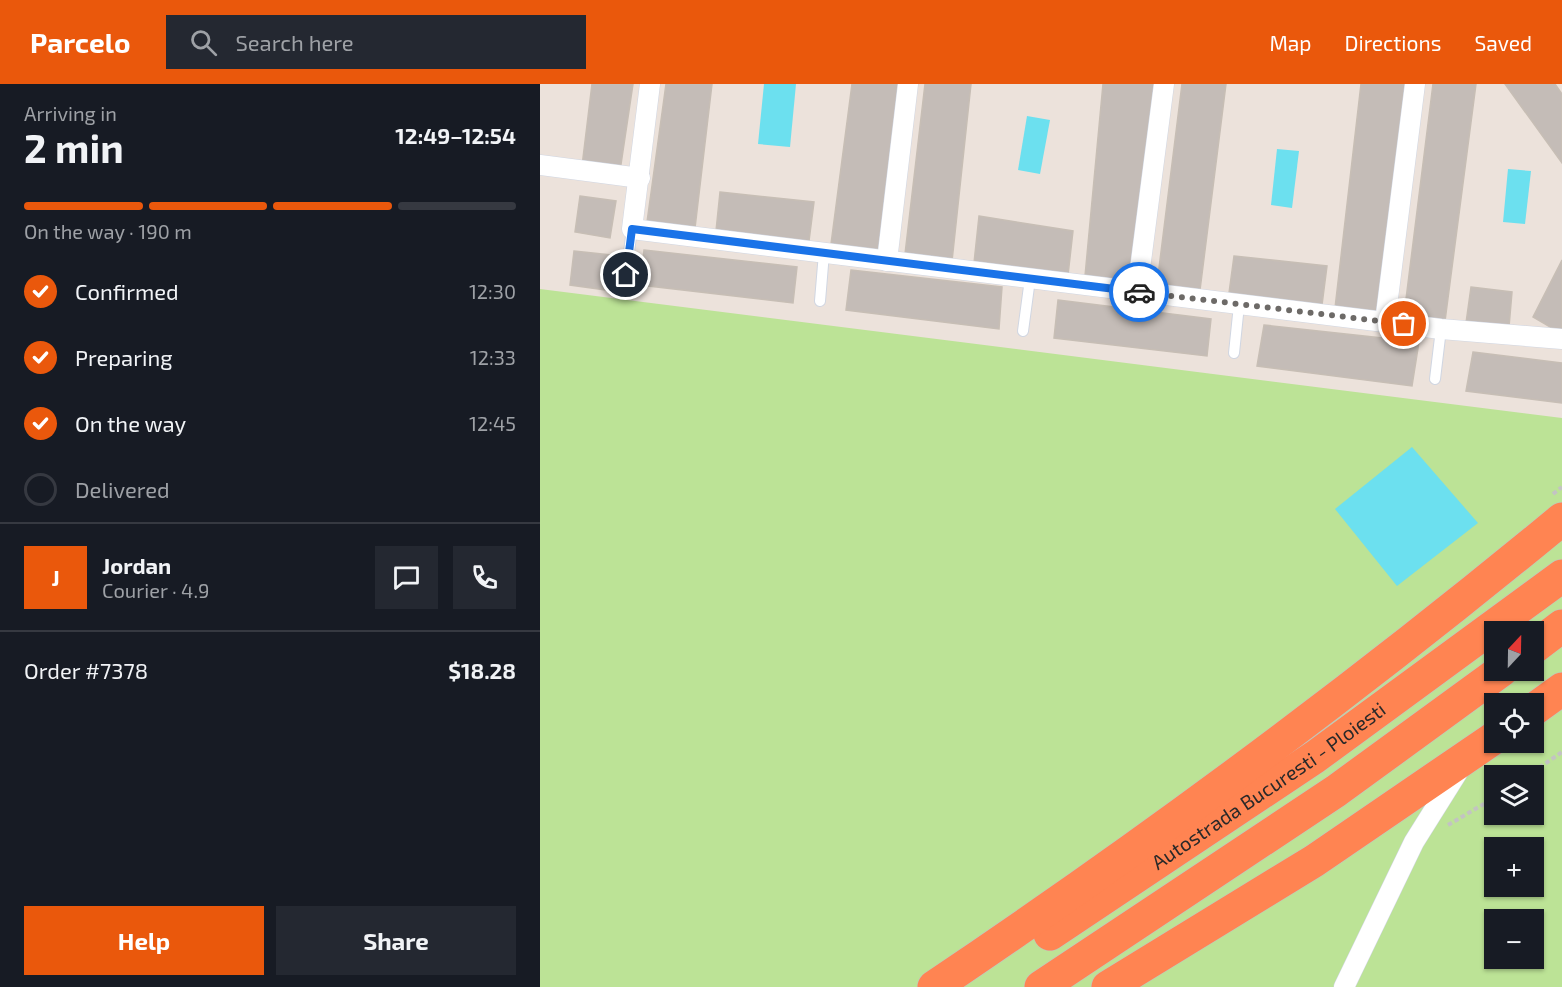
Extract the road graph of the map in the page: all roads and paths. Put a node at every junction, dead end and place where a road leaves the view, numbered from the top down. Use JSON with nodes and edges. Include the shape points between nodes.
{"nodes":[{"id":1,"x":650,"y":84,"type":"edge"},
{"id":2,"x":908,"y":84,"type":"edge"},
{"id":3,"x":1164,"y":84,"type":"edge"},
{"id":4,"x":1415,"y":84,"type":"edge"},
{"id":5,"x":540,"y":165,"type":"edge"},
{"id":6,"x":640,"y":178,"type":"junction"},
{"id":7,"x":632,"y":229,"type":"junction"},
{"id":8,"x":824,"y":253,"type":"junction"},
{"id":9,"x":887,"y":261,"type":"junction"},
{"id":10,"x":626,"y":275,"type":"dead end"},
{"id":11,"x":1030,"y":279,"type":"junction"},
{"id":12,"x":1137,"y":292,"type":"junction"},
{"id":13,"x":820,"y":301,"type":"dead end"},
{"id":14,"x":1239,"y":305,"type":"junction"},
{"id":15,"x":1385,"y":322,"type":"junction"},
{"id":16,"x":1441,"y":329,"type":"junction"},
{"id":17,"x":1023,"y":332,"type":"dead end"},
{"id":18,"x":1562,"y":339,"type":"edge"},
{"id":19,"x":1234,"y":353,"type":"dead end"},
{"id":20,"x":1435,"y":379,"type":"dead end"},
{"id":21,"x":1562,"y":519,"type":"edge"},
{"id":22,"x":1562,"y":576,"type":"edge"},
{"id":23,"x":1562,"y":626,"type":"edge"},
{"id":24,"x":1544,"y":640,"type":"edge"},
{"id":25,"x":1487,"y":681,"type":"edge"},
{"id":26,"x":1562,"y":689,"type":"edge"},
{"id":27,"x":1544,"y":702,"type":"edge"},
{"id":28,"x":1484,"y":745,"type":"edge"},
{"id":29,"x":1562,"y":752,"type":"edge"},
{"id":30,"x":1467,"y":758,"type":"junction"},
{"id":31,"x":1543,"y":765,"type":"edge"},
{"id":32,"x":1484,"y":805,"type":"edge"},
{"id":33,"x":1414,"y":842,"type":"junction"},
{"id":34,"x":933,"y":987,"type":"edge"},
{"id":35,"x":968,"y":987,"type":"edge"},
{"id":36,"x":1041,"y":987,"type":"edge"},
{"id":37,"x":1108,"y":987,"type":"edge"},
{"id":38,"x":1344,"y":987,"type":"edge"}],
"edges":[{"from":1,"to":6,"type":"street"},
{"from":2,"to":9,"type":"street"},
{"from":3,"to":12,"type":"street"},
{"from":4,"to":15,"type":"street"},
{"from":5,"to":6,"type":"street"},
{"from":6,"to":7,"type":"street"},
{"from":7,"to":8,"type":"street"},
{"from":7,"to":10,"type":"lane"},
{"from":8,"to":9,"type":"street"},
{"from":8,"to":13,"type":"lane"},
{"from":9,"to":11,"type":"street"},
{"from":11,"to":12,"type":"street"},
{"from":11,"to":17,"type":"lane"},
{"from":12,"to":14,"type":"street"},
{"from":14,"to":15,"type":"street"},
{"from":14,"to":19,"type":"lane"},
{"from":15,"to":16,"type":"street"},
{"from":16,"to":18,"type":"street"},
{"from":16,"to":20,"type":"lane"},
{"from":21,"to":34,"type":"highway","via":[[1336,701],[1185,813]]},
{"from":22,"to":35,"type":"highway","name":"Autostrada Bucuresti - Ploiesti","via":[[1315,757]]},
{"from":23,"to":24,"type":"highway"},
{"from":25,"to":36,"type":"highway","name":"Autostrada Bucuresti - Ploiesti","via":[[1336,791]]},
{"from":26,"to":27,"type":"highway"},
{"from":28,"to":30,"type":"highway"},
{"from":29,"to":31,"type":"path"},
{"from":30,"to":33,"type":"street"},
{"from":30,"to":37,"type":"highway","via":[[1314,861]]},
{"from":32,"to":33,"type":"path"},
{"from":33,"to":38,"type":"street"}]}
